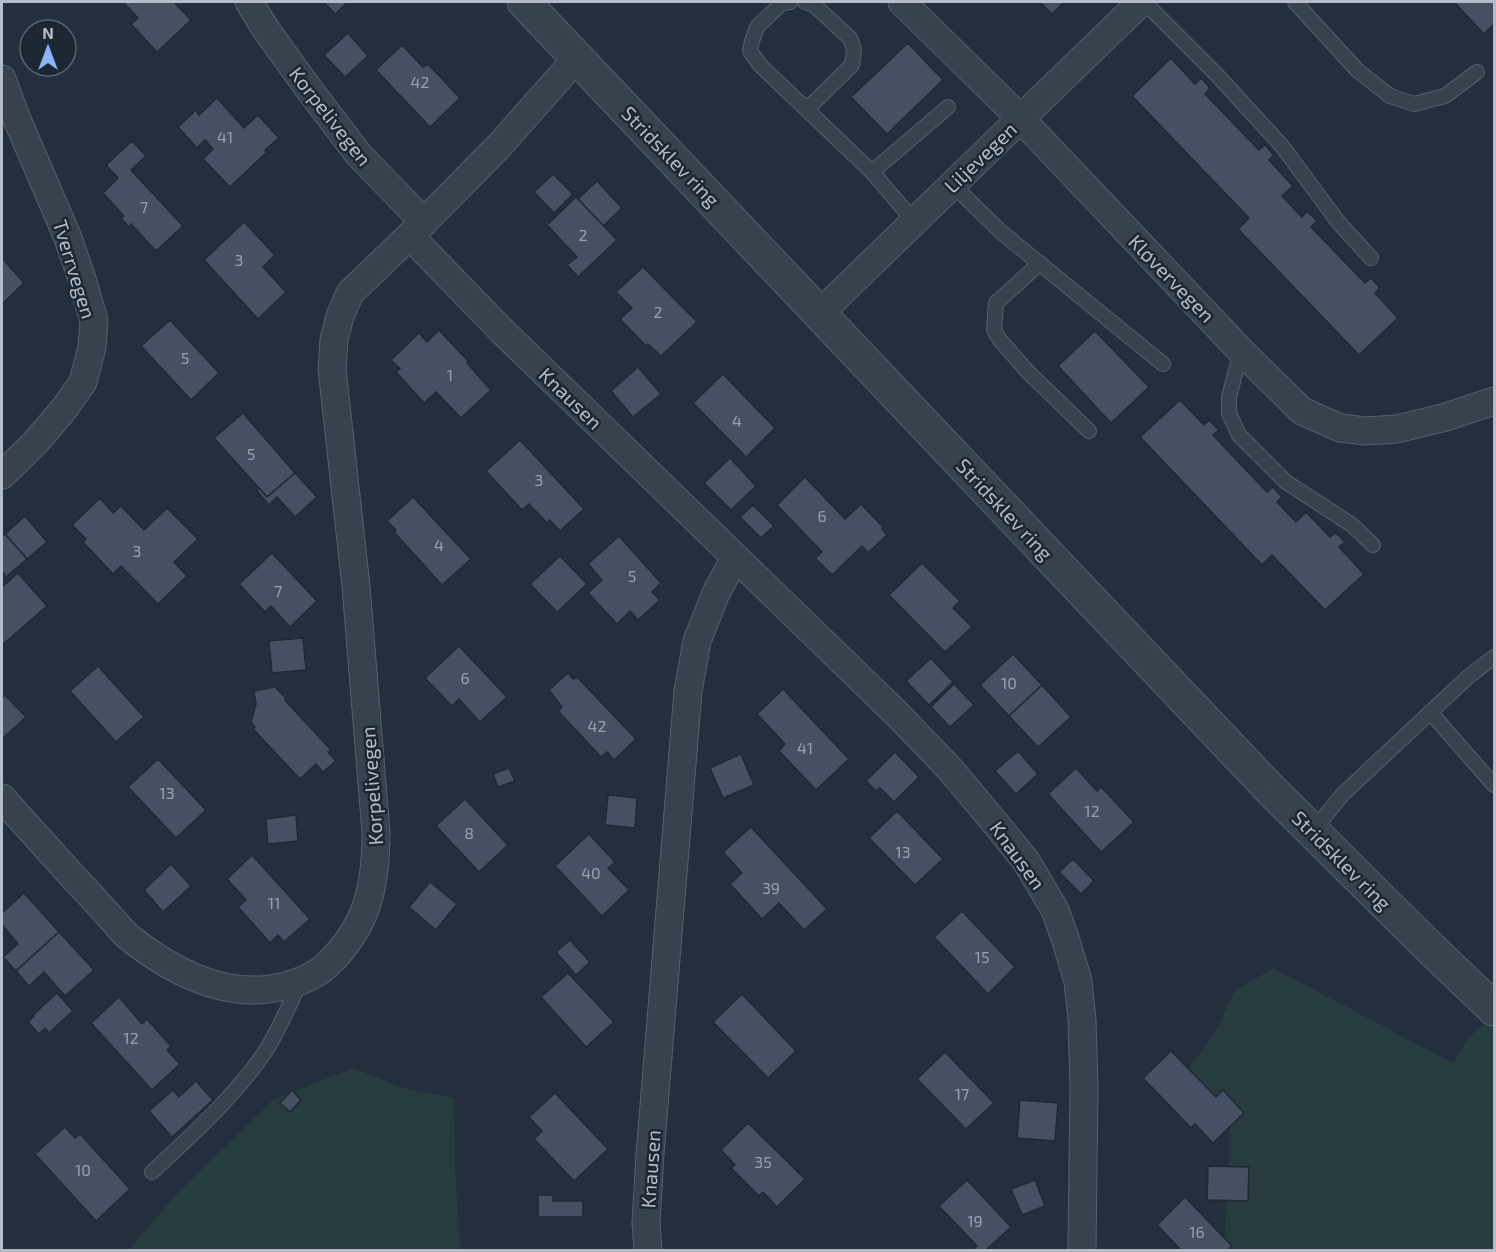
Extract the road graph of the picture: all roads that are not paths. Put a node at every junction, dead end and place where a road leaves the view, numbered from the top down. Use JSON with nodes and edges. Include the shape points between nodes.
{"nodes":[{"id":1,"x":249,"y":2,"type":"edge"},
{"id":2,"x":524,"y":2,"type":"edge"},
{"id":3,"x":790,"y":2,"type":"edge"},
{"id":4,"x":805,"y":2,"type":"edge"},
{"id":5,"x":902,"y":2,"type":"edge"},
{"id":6,"x":1142,"y":2,"type":"edge"},
{"id":7,"x":1295,"y":2,"type":"edge"},
{"id":8,"x":577,"y":58,"type":"junction"},
{"id":9,"x":1477,"y":72,"type":"dead end"},
{"id":10,"x":2,"y":79,"type":"edge"},
{"id":11,"x":948,"y":107,"type":"dead end"},
{"id":12,"x":807,"y":109,"type":"junction"},
{"id":13,"x":1020,"y":118,"type":"junction"},
{"id":14,"x":872,"y":172,"type":"junction"},
{"id":15,"x":952,"y":184,"type":"junction"},
{"id":16,"x":914,"y":221,"type":"junction"},
{"id":17,"x":417,"y":229,"type":"junction"},
{"id":18,"x":1371,"y":258,"type":"dead end"},
{"id":19,"x":1040,"y":263,"type":"junction"},
{"id":20,"x":820,"y":313,"type":"junction"},
{"id":21,"x":1241,"y":351,"type":"junction"},
{"id":22,"x":1163,"y":364,"type":"dead end"},
{"id":23,"x":1494,"y":401,"type":"edge"},
{"id":24,"x":1089,"y":430,"type":"dead end"},
{"id":25,"x":2,"y":475,"type":"edge"},
{"id":26,"x":1373,"y":545,"type":"dead end"},
{"id":27,"x":735,"y":558,"type":"junction"},
{"id":28,"x":1494,"y":657,"type":"edge"},
{"id":29,"x":1430,"y":712,"type":"junction"},
{"id":30,"x":1494,"y":785,"type":"edge"},
{"id":31,"x":2,"y":798,"type":"edge"},
{"id":32,"x":1313,"y":831,"type":"junction"},
{"id":33,"x":301,"y":981,"type":"junction"},
{"id":34,"x":1494,"y":1009,"type":"edge"},
{"id":35,"x":152,"y":1172,"type":"dead end"},
{"id":36,"x":648,"y":1251,"type":"edge"},
{"id":37,"x":1082,"y":1251,"type":"edge"}],
"edges":[{"from":1,"to":17,"type":"street","name":"Korpelivegen","via":[[311,92]]},
{"from":2,"to":8,"type":"street","name":"Stridsklev ring"},
{"from":3,"to":12,"type":"lane","via":[[781,4],[757,27],[750,51]]},
{"from":4,"to":12,"type":"lane","via":[[814,5],[850,38],[854,50],[852,65]]},
{"from":5,"to":13,"type":"street","name":"Kløvervegen"},
{"from":6,"to":13,"type":"street","name":"Liljevegen"},
{"from":6,"to":18,"type":"lane","via":[[1282,146],[1339,223]]},
{"from":7,"to":9,"type":"lane","via":[[1358,71],[1390,96],[1414,104],[1445,96]]},
{"from":8,"to":17,"type":"street","name":"Korpelivegen","via":[[499,146]]},
{"from":8,"to":20,"type":"street","name":"Stridsklev ring"},
{"from":10,"to":25,"type":"street","name":"Tverrvegen","via":[[68,238],[94,321],[83,382],[35,443]]},
{"from":11,"to":14,"type":"lane"},
{"from":12,"to":14,"type":"lane"},
{"from":13,"to":15,"type":"street","name":"Liljevegen"},
{"from":13,"to":21,"type":"street","name":"Kløvervegen"},
{"from":14,"to":16,"type":"lane"},
{"from":15,"to":16,"type":"street","name":"Liljevegen"},
{"from":15,"to":19,"type":"lane"},
{"from":16,"to":20,"type":"street","name":"Liljevegen"},
{"from":17,"to":27,"type":"street","name":"Knausen","via":[[501,330]]},
{"from":17,"to":33,"type":"street","name":"Korpelivegen","via":[[350,293],[334,340],[332,369],[356,586],[376,862],[372,891],[348,942],[318,973]]},
{"from":19,"to":22,"type":"lane"},
{"from":19,"to":24,"type":"lane","via":[[996,303],[994,330],[1027,371]]},
{"from":20,"to":32,"type":"street","name":"Stridsklev ring"},
{"from":21,"to":23,"type":"street","name":"Kløvervegen","via":[[1302,411],[1340,428],[1397,429]]},
{"from":21,"to":26,"type":"lane","via":[[1229,398],[1229,413],[1239,435],[1286,482],[1352,525]]},
{"from":27,"to":36,"type":"street","name":"Knausen","via":[[697,641],[688,691],[650,1154]]},
{"from":27,"to":37,"type":"street","name":"Knausen","via":[[949,768],[1026,861],[1055,910],[1078,981],[1083,1020]]},
{"from":28,"to":29,"type":"lane"},
{"from":29,"to":30,"type":"lane"},
{"from":29,"to":32,"type":"lane","via":[[1342,795]]},
{"from":31,"to":33,"type":"street","name":"Korpelivegen","via":[[129,938],[164,962],[198,980],[225,987],[254,991]]},
{"from":32,"to":34,"type":"street","name":"Stridsklev ring"},
{"from":33,"to":35,"type":"lane","via":[[265,1052],[240,1084]]}]}
